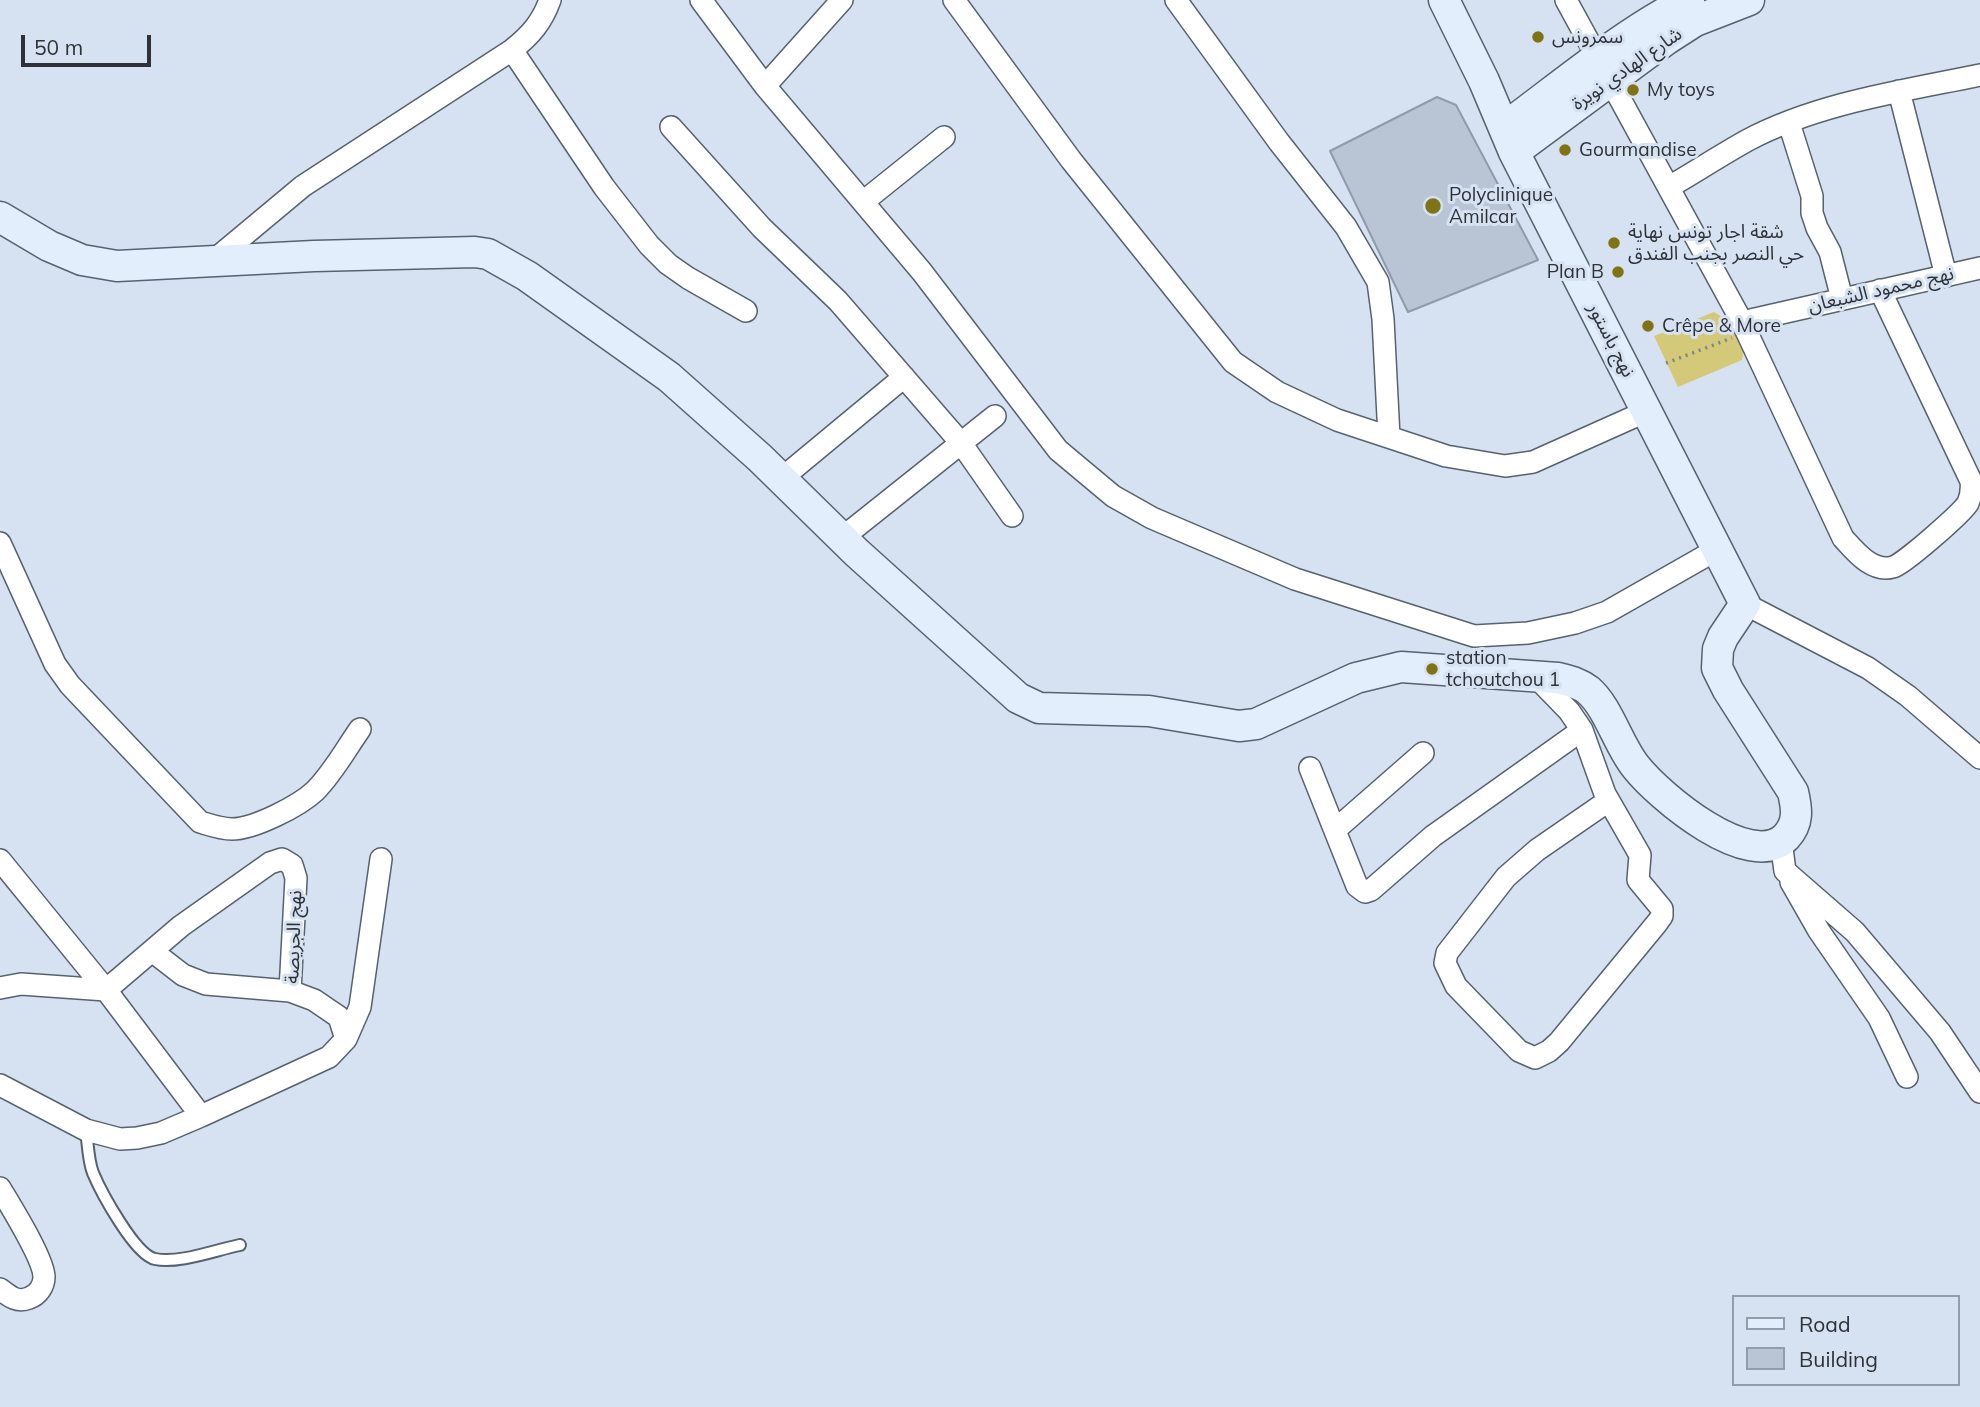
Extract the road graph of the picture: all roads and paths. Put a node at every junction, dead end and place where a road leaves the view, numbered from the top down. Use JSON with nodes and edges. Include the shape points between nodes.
{"nodes":[{"id":1,"x":550,"y":0,"type":"edge"},
{"id":2,"x":701,"y":0,"type":"edge"},
{"id":3,"x":842,"y":0,"type":"edge"},
{"id":4,"x":954,"y":0,"type":"edge"},
{"id":5,"x":1176,"y":0,"type":"edge"},
{"id":6,"x":1444,"y":0,"type":"edge"},
{"id":7,"x":1566,"y":0,"type":"edge"},
{"id":8,"x":1689,"y":0,"type":"edge"},
{"id":9,"x":1749,"y":0,"type":"edge"},
{"id":10,"x":512,"y":50,"type":"junction"},
{"id":11,"x":1604,"y":69,"type":"junction"},
{"id":12,"x":1980,"y":75,"type":"edge"},
{"id":13,"x":765,"y":86,"type":"junction"},
{"id":14,"x":1899,"y":91,"type":"junction"},
{"id":15,"x":1789,"y":123,"type":"junction"},
{"id":16,"x":671,"y":127,"type":"dead end"},
{"id":17,"x":944,"y":137,"type":"dead end"},
{"id":18,"x":1510,"y":140,"type":"junction"},
{"id":19,"x":1669,"y":187,"type":"junction"},
{"id":20,"x":863,"y":202,"type":"junction"},
{"id":21,"x":0,"y":217,"type":"edge"},
{"id":22,"x":213,"y":261,"type":"junction"},
{"id":23,"x":1980,"y":268,"type":"edge"},
{"id":24,"x":1946,"y":276,"type":"junction"},
{"id":25,"x":1880,"y":290,"type":"junction"},
{"id":26,"x":1842,"y":299,"type":"junction"},
{"id":27,"x":746,"y":311,"type":"dead end"},
{"id":28,"x":1744,"y":327,"type":"junction"},
{"id":29,"x":1667,"y":363,"type":"dead end"},
{"id":30,"x":904,"y":377,"type":"junction"},
{"id":31,"x":1647,"y":411,"type":"junction"},
{"id":32,"x":995,"y":415,"type":"dead end"},
{"id":33,"x":1389,"y":437,"type":"junction"},
{"id":34,"x":961,"y":443,"type":"junction"},
{"id":35,"x":781,"y":479,"type":"junction"},
{"id":36,"x":1012,"y":516,"type":"dead end"},
{"id":37,"x":842,"y":538,"type":"junction"},
{"id":38,"x":0,"y":543,"type":"edge"},
{"id":39,"x":1716,"y":550,"type":"junction"},
{"id":40,"x":1745,"y":604,"type":"junction"},
{"id":41,"x":1536,"y":677,"type":"junction"},
{"id":42,"x":360,"y":729,"type":"dead end"},
{"id":43,"x":1582,"y":730,"type":"junction"},
{"id":44,"x":1423,"y":753,"type":"dead end"},
{"id":45,"x":1980,"y":758,"type":"edge"},
{"id":46,"x":1310,"y":768,"type":"dead end"},
{"id":47,"x":1608,"y":801,"type":"junction"},
{"id":48,"x":1335,"y":830,"type":"junction"},
{"id":49,"x":1781,"y":841,"type":"junction"},
{"id":50,"x":381,"y":859,"type":"dead end"},
{"id":51,"x":0,"y":860,"type":"edge"},
{"id":52,"x":1785,"y":871,"type":"junction"},
{"id":53,"x":152,"y":951,"type":"junction"},
{"id":54,"x":0,"y":988,"type":"edge"},
{"id":55,"x":106,"y":990,"type":"junction"},
{"id":56,"x":290,"y":991,"type":"junction"},
{"id":57,"x":346,"y":1039,"type":"junction"},
{"id":58,"x":1907,"y":1077,"type":"dead end"},
{"id":59,"x":0,"y":1085,"type":"edge"},
{"id":60,"x":1980,"y":1091,"type":"edge"},
{"id":61,"x":201,"y":1116,"type":"junction"},
{"id":62,"x":86,"y":1130,"type":"junction"},
{"id":63,"x":0,"y":1188,"type":"edge"},
{"id":64,"x":240,"y":1245,"type":"dead end"},
{"id":65,"x":0,"y":1289,"type":"edge"}],
"edges":[{"from":1,"to":10,"type":"street","via":[[543,19]]},
{"from":2,"to":13,"type":"street"},
{"from":3,"to":13,"type":"street"},
{"from":4,"to":33,"type":"street","via":[[1071,160],[1233,362],[1277,392]]},
{"from":5,"to":33,"type":"street","via":[[1346,228],[1378,282]]},
{"from":6,"to":18,"type":"street","name":"نهج باستور"},
{"from":7,"to":11,"type":"street"},
{"from":8,"to":11,"type":"street","name":"شارع الهادي نويرة"},
{"from":9,"to":11,"type":"street","name":"شارع الهادي نويرة","via":[[1695,21]]},
{"from":10,"to":22,"type":"street","via":[[303,186]]},
{"from":10,"to":27,"type":"street","via":[[649,245],[688,278]]},
{"from":11,"to":18,"type":"street","name":"شارع الهادي نويرة"},
{"from":11,"to":19,"type":"street"},
{"from":12,"to":14,"type":"street"},
{"from":13,"to":20,"type":"street"},
{"from":14,"to":15,"type":"street"},
{"from":14,"to":24,"type":"street"},
{"from":15,"to":19,"type":"street","via":[[1749,140]]},
{"from":15,"to":26,"type":"street","via":[[1812,196],[1812,213],[1830,252]]},
{"from":16,"to":30,"type":"street","via":[[762,228],[838,301]]},
{"from":17,"to":20,"type":"street"},
{"from":18,"to":31,"type":"street","name":"نهج باستور"},
{"from":19,"to":28,"type":"street"},
{"from":20,"to":39,"type":"street","via":[[1058,450],[1113,496],[1152,518],[1295,579],[1474,636],[1528,634],[1607,612]]},
{"from":21,"to":22,"type":"street","via":[[82,260],[117,266]]},
{"from":22,"to":35,"type":"street","via":[[488,254],[527,276],[669,377]]},
{"from":23,"to":24,"type":"street","name":"نهج محمود الشبعان"},
{"from":24,"to":25,"type":"street","name":"نهج محمود الشبعان"},
{"from":25,"to":26,"type":"street","name":"نهج محمود الشبعان"},
{"from":25,"to":28,"type":"street","via":[[1972,488],[1965,507],[1892,568],[1867,562],[1843,538]]},
{"from":26,"to":28,"type":"street","name":"نهج محمود الشبعان"},
{"from":28,"to":29,"type":"path"},
{"from":30,"to":34,"type":"street"},
{"from":30,"to":35,"type":"street"},
{"from":31,"to":33,"type":"street","via":[[1533,462],[1505,467],[1446,456]]},
{"from":31,"to":39,"type":"street","name":"نهج باستور"},
{"from":32,"to":34,"type":"street"},
{"from":34,"to":36,"type":"street"},
{"from":34,"to":37,"type":"street"},
{"from":35,"to":37,"type":"street"},
{"from":37,"to":41,"type":"street","via":[[1018,698],[1040,708],[1149,711],[1239,726],[1256,724],[1356,678],[1401,667]]},
{"from":38,"to":42,"type":"street","via":[[55,664],[70,685],[200,822],[234,830],[299,803],[315,791]]},
{"from":39,"to":40,"type":"street","name":"نهج باستور"},
{"from":40,"to":45,"type":"street","via":[[1868,668]]},
{"from":40,"to":49,"type":"street","via":[[1723,637],[1717,668],[1793,792],[1797,806],[1794,825]]},
{"from":41,"to":43,"type":"street"},
{"from":41,"to":49,"type":"street","via":[[1576,682],[1588,690],[1637,768],[1654,788],[1700,823],[1744,844],[1759,847]]},
{"from":43,"to":47,"type":"street"},
{"from":43,"to":48,"type":"street","via":[[1433,836],[1371,890],[1357,886]]},
{"from":44,"to":48,"type":"street"},
{"from":46,"to":48,"type":"street"},
{"from":47,"to":47,"type":"street","via":[[1640,855],[1638,880],[1662,909],[1662,916],[1559,1042],[1535,1058],[1519,1051],[1456,986],[1445,964],[1447,953],[1506,877]]},
{"from":49,"to":52,"type":"street"},
{"from":50,"to":57,"type":"street","via":[[360,1007]]},
{"from":51,"to":55,"type":"street"},
{"from":52,"to":58,"type":"street","via":[[1819,931],[1880,1018]]},
{"from":52,"to":60,"type":"street","via":[[1855,932],[1940,1032]]},
{"from":53,"to":55,"type":"street","name":"نهج الجريصة"},
{"from":53,"to":56,"type":"street","via":[[183,975],[206,984]]},
{"from":53,"to":56,"type":"street","name":"نهج الجريصة","via":[[258,871],[282,859],[292,865],[296,878]]},
{"from":54,"to":55,"type":"street","via":[[20,984]]},
{"from":55,"to":61,"type":"street"},
{"from":56,"to":57,"type":"street","name":"نهج الجريصة","via":[[339,1017]]},
{"from":57,"to":61,"type":"street","via":[[329,1057]]},
{"from":59,"to":62,"type":"street"},
{"from":61,"to":62,"type":"street","via":[[137,1138],[120,1139]]},
{"from":62,"to":64,"type":"lane","via":[[92,1170],[112,1210],[143,1253],[152,1259],[170,1260]]},
{"from":63,"to":65,"type":"street","via":[[44,1275],[41,1288],[25,1300],[12,1299]]}]}
